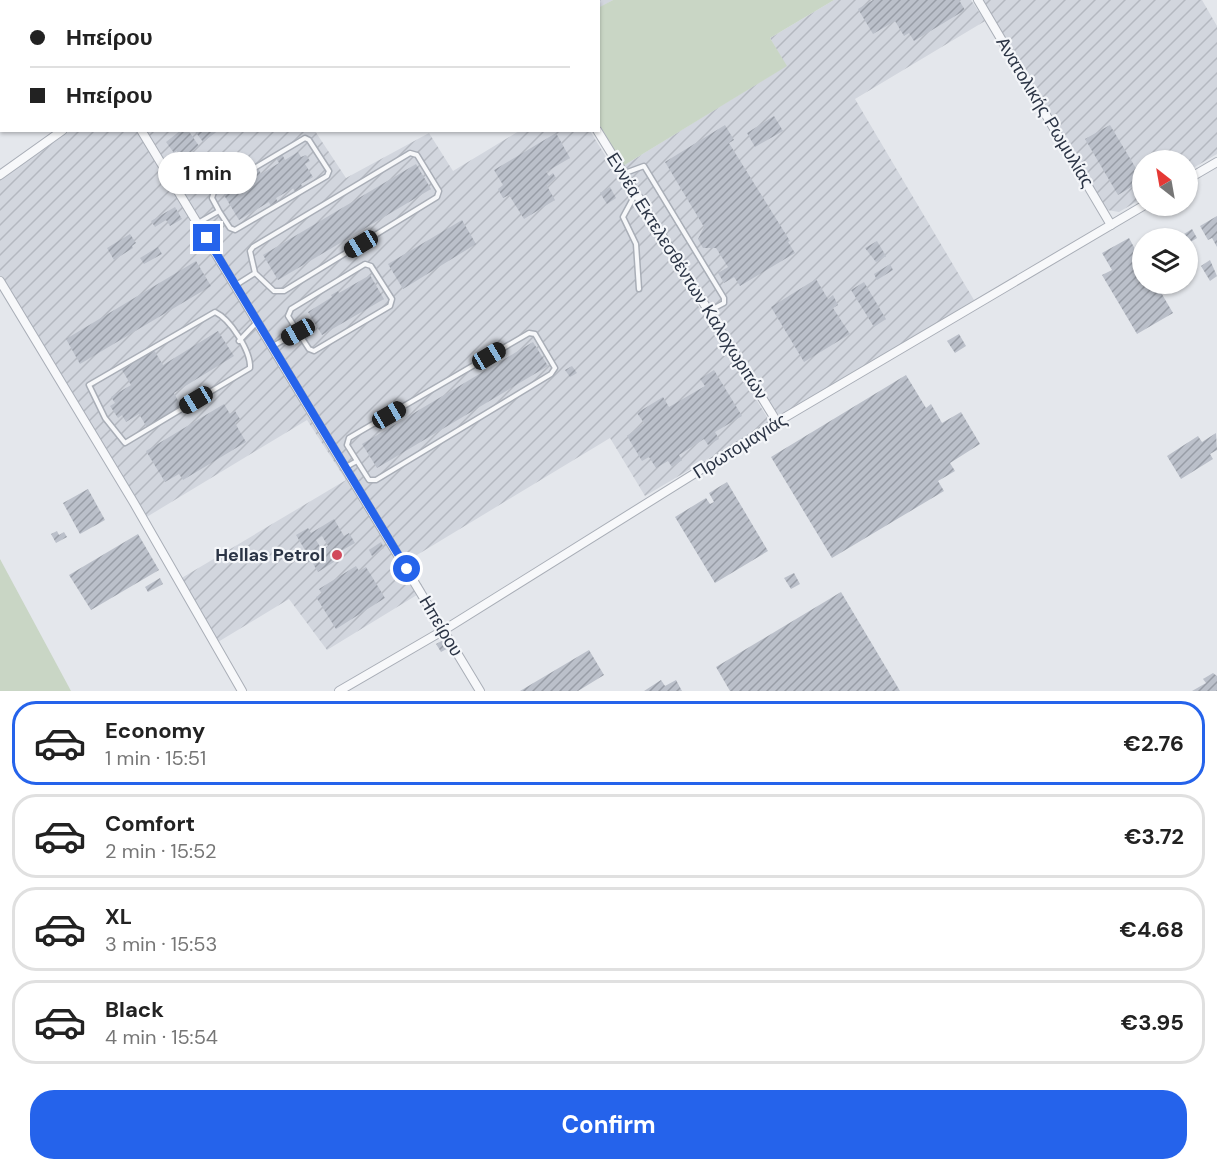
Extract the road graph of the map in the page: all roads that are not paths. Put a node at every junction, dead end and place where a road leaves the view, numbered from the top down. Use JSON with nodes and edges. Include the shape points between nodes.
{"nodes":[{"id":1,"x":978,"y":0,"type":"edge"},
{"id":2,"x":60,"y":132,"type":"edge"},
{"id":3,"x":142,"y":132,"type":"edge"},
{"id":4,"x":598,"y":132,"type":"edge"},
{"id":5,"x":1217,"y":162,"type":"edge"},
{"id":6,"x":1198,"y":173,"type":"edge"},
{"id":7,"x":625,"y":174,"type":"junction"},
{"id":8,"x":0,"y":176,"type":"edge"},
{"id":9,"x":636,"y":192,"type":"junction"},
{"id":10,"x":219,"y":211,"type":"junction"},
{"id":11,"x":1132,"y":213,"type":"edge"},
{"id":12,"x":198,"y":223,"type":"junction"},
{"id":13,"x":1111,"y":225,"type":"junction"},
{"id":14,"x":255,"y":273,"type":"junction"},
{"id":15,"x":0,"y":280,"type":"edge"},
{"id":16,"x":236,"y":285,"type":"junction"},
{"id":17,"x":639,"y":289,"type":"dead end"},
{"id":18,"x":709,"y":311,"type":"junction"},
{"id":19,"x":257,"y":321,"type":"junction"},
{"id":20,"x":298,"y":332,"type":"junction"},
{"id":21,"x":239,"y":341,"type":"junction"},
{"id":22,"x":272,"y":346,"type":"junction"},
{"id":23,"x":777,"y":422,"type":"junction"},
{"id":24,"x":357,"y":461,"type":"junction"},
{"id":25,"x":346,"y":468,"type":"junction"},
{"id":26,"x":444,"y":630,"type":"junction"},
{"id":27,"x":242,"y":691,"type":"edge"},
{"id":28,"x":339,"y":691,"type":"edge"},
{"id":29,"x":480,"y":691,"type":"edge"}],
"edges":[{"from":1,"to":13,"type":"street","name":"Ανατολικής Ρωμυλίας"},
{"from":2,"to":8,"type":"street"},
{"from":3,"to":12,"type":"street","name":"Ηπείρου"},
{"from":4,"to":7,"type":"street","name":"Εννέα Εκτελεσθέντων Καλοχωριτών"},
{"from":5,"to":6,"type":"street"},
{"from":7,"to":9,"type":"street","name":"Εννέα Εκτελεσθέντων Καλοχωριτών"},
{"from":7,"to":18,"type":"lane","via":[[644,166],[724,298],[724,303]]},
{"from":9,"to":17,"type":"lane","via":[[623,217],[636,244]]},
{"from":9,"to":18,"type":"street","name":"Εννέα Εκτελεσθέντων Καλοχωριτών"},
{"from":10,"to":10,"type":"lane","via":[[230,228],[236,230],[327,176],[329,171],[305,138],[214,192],[212,198]]},
{"from":10,"to":12,"type":"lane"},
{"from":11,"to":13,"type":"street","name":"Πρωτομαγιάς"},
{"from":12,"to":16,"type":"street","name":"Ηπείρου"},
{"from":13,"to":23,"type":"street","name":"Πρωτομαγιάς"},
{"from":14,"to":14,"type":"lane","via":[[274,291],[284,291],[437,197],[440,191],[417,155],[410,153],[253,247],[250,251]]},
{"from":14,"to":16,"type":"lane"},
{"from":15,"to":27,"type":"street"},
{"from":16,"to":19,"type":"street","name":"Ηπείρου"},
{"from":18,"to":23,"type":"street","name":"Εννέα Εκτελεσθέντων Καλοχωριτών"},
{"from":19,"to":21,"type":"lane"},
{"from":19,"to":22,"type":"street","name":"Ηπείρου"},
{"from":20,"to":20,"type":"lane","via":[[314,351],[390,306],[392,299],[371,266],[365,264],[291,309],[288,316]]},
{"from":20,"to":22,"type":"lane"},
{"from":21,"to":21,"type":"lane","via":[[250,368],[125,443],[105,418],[89,385],[215,312],[226,320]]},
{"from":22,"to":25,"type":"street","name":"Ηπείρου"},
{"from":23,"to":26,"type":"street","name":"Πρωτομαγιάς"},
{"from":24,"to":24,"type":"lane","via":[[369,480],[376,480],[555,368],[535,334],[530,333],[350,438],[347,445]]},
{"from":24,"to":25,"type":"lane"},
{"from":25,"to":26,"type":"street","name":"Ηπείρου"},
{"from":26,"to":28,"type":"street","name":"Πρωτομαγιάς"},
{"from":26,"to":29,"type":"street","name":"Ηπείρου"}]}
